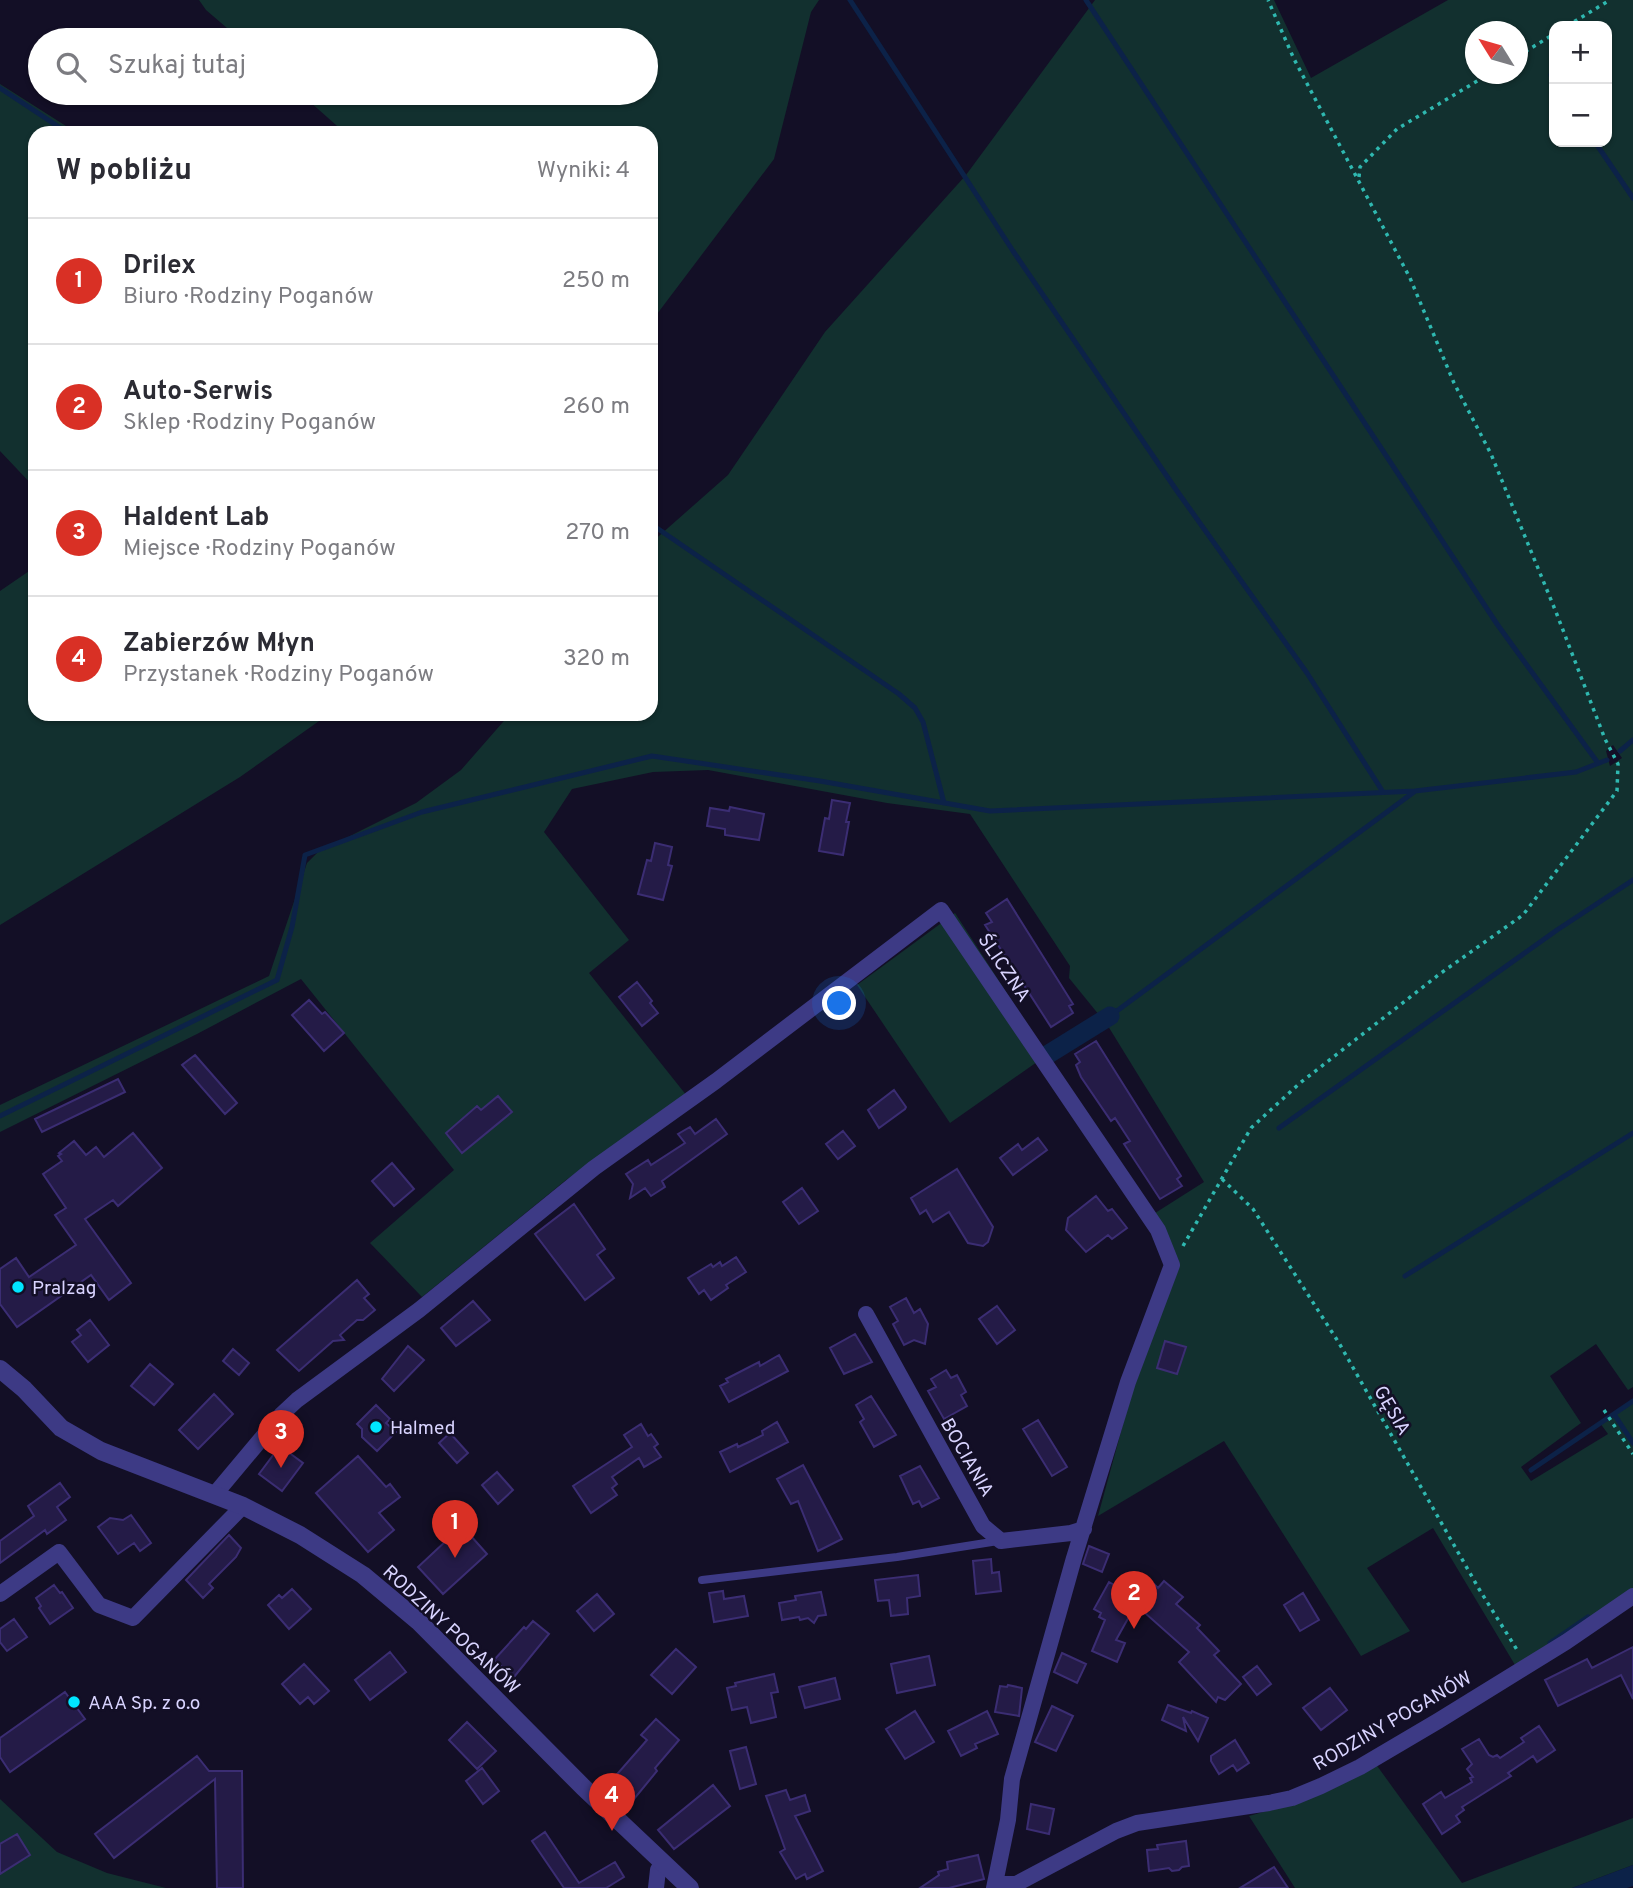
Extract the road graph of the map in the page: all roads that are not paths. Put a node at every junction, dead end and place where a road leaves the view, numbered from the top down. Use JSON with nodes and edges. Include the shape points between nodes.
{"nodes":[{"id":1,"x":1171,"y":1260,"type":"joint"},
{"id":2,"x":866,"y":1314,"type":"dead end"},
{"id":3,"x":0,"y":1369,"type":"edge"},
{"id":4,"x":215,"y":1494,"type":"junction"},
{"id":5,"x":243,"y":1506,"type":"junction"},
{"id":6,"x":1084,"y":1529,"type":"junction"},
{"id":7,"x":1001,"y":1541,"type":"junction"},
{"id":8,"x":702,"y":1580,"type":"dead end"},
{"id":9,"x":0,"y":1594,"type":"edge"},
{"id":10,"x":1633,"y":1596,"type":"edge"},
{"id":11,"x":663,"y":1862,"type":"junction"},
{"id":12,"x":995,"y":1886,"type":"edge"},
{"id":13,"x":656,"y":1888,"type":"edge"},
{"id":14,"x":690,"y":1888,"type":"edge"}],
"edges":[{"from":1,"to":4,"type":"street","name":"ŚLICZNA","via":[[1158,1230],[941,910],[549,1202],[419,1310],[297,1401]]},
{"from":1,"to":6,"type":"street","name":"RODZINY POGANÓW"},
{"from":2,"to":7,"type":"street","name":"BOCIANIA","via":[[983,1526]]},
{"from":3,"to":4,"type":"street","name":"RODZINY POGANÓW","via":[[61,1428],[102,1451]]},
{"from":4,"to":5,"type":"street","name":"RODZINY POGANÓW"},
{"from":5,"to":9,"type":"street","via":[[133,1618],[99,1605],[59,1552]]},
{"from":5,"to":11,"type":"street","name":"RODZINY POGANÓW","via":[[324,1549],[391,1596]]},
{"from":6,"to":7,"type":"street"},
{"from":6,"to":12,"type":"street","name":"RODZINY POGANÓW","via":[[1013,1779]]},
{"from":7,"to":8,"type":"lane"},
{"from":10,"to":12,"type":"street","name":"RODZINY POGANÓW","via":[[1527,1666],[1321,1787],[1269,1803],[1137,1823],[1016,1884]]},
{"from":11,"to":13,"type":"street"},
{"from":11,"to":14,"type":"street","name":"RODZINY POGANÓW"}]}
